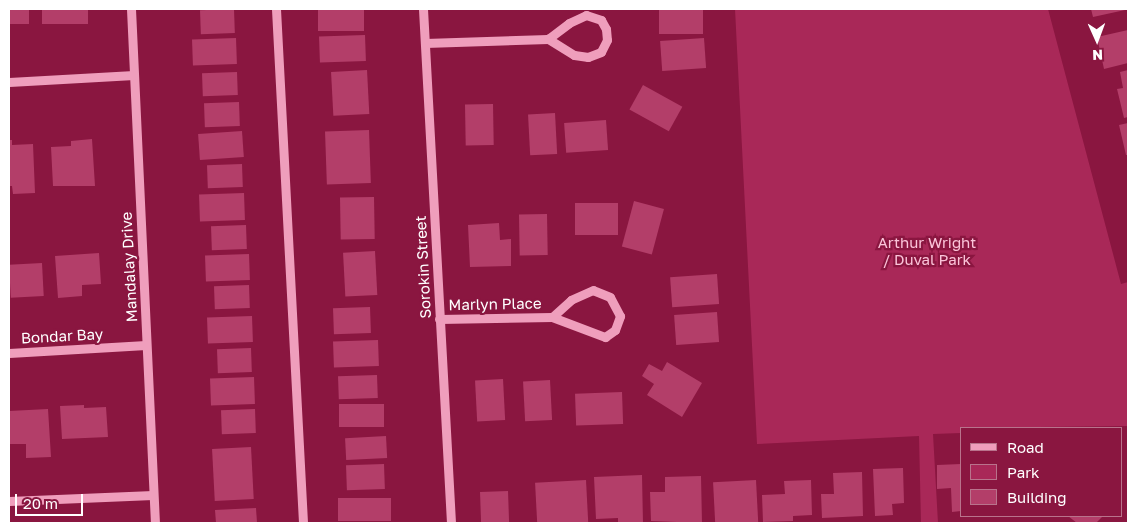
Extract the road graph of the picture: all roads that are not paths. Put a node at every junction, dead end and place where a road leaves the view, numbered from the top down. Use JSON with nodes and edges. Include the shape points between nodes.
{"nodes":[{"id":1,"x":131,"y":9,"type":"edge"},
{"id":2,"x":276,"y":9,"type":"edge"},
{"id":3,"x":422,"y":9,"type":"edge"},
{"id":4,"x":548,"y":38,"type":"junction"},
{"id":5,"x":425,"y":43,"type":"junction"},
{"id":6,"x":134,"y":75,"type":"junction"},
{"id":7,"x":9,"y":82,"type":"edge"},
{"id":8,"x":552,"y":316,"type":"junction"},
{"id":9,"x":439,"y":319,"type":"junction"},
{"id":10,"x":146,"y":345,"type":"junction"},
{"id":11,"x":9,"y":353,"type":"edge"},
{"id":12,"x":153,"y":495,"type":"junction"},
{"id":13,"x":9,"y":501,"type":"edge"},
{"id":14,"x":155,"y":523,"type":"edge"},
{"id":15,"x":304,"y":523,"type":"edge"},
{"id":16,"x":451,"y":523,"type":"edge"}],
"edges":[{"from":1,"to":6,"type":"street","name":"Mandalay Drive"},
{"from":2,"to":15,"type":"street"},
{"from":3,"to":5,"type":"street","name":"Sorokin Street"},
{"from":4,"to":4,"type":"street","via":[[574,55],[588,57],[601,52],[607,40],[601,20],[586,16]]},
{"from":4,"to":5,"type":"street"},
{"from":5,"to":9,"type":"street","name":"Sorokin Street"},
{"from":6,"to":7,"type":"street"},
{"from":6,"to":10,"type":"street","name":"Mandalay Drive"},
{"from":8,"to":8,"type":"street","name":"Marlyn Place","via":[[605,338],[615,330],[620,316],[610,297],[593,290],[571,300]]},
{"from":8,"to":9,"type":"street","name":"Marlyn Place"},
{"from":9,"to":16,"type":"street","name":"Sorokin Street"},
{"from":10,"to":11,"type":"street","name":"Bondar Bay"},
{"from":10,"to":12,"type":"street","name":"Mandalay Drive"},
{"from":12,"to":13,"type":"street"},
{"from":12,"to":14,"type":"street","name":"Mandalay Drive"}]}
